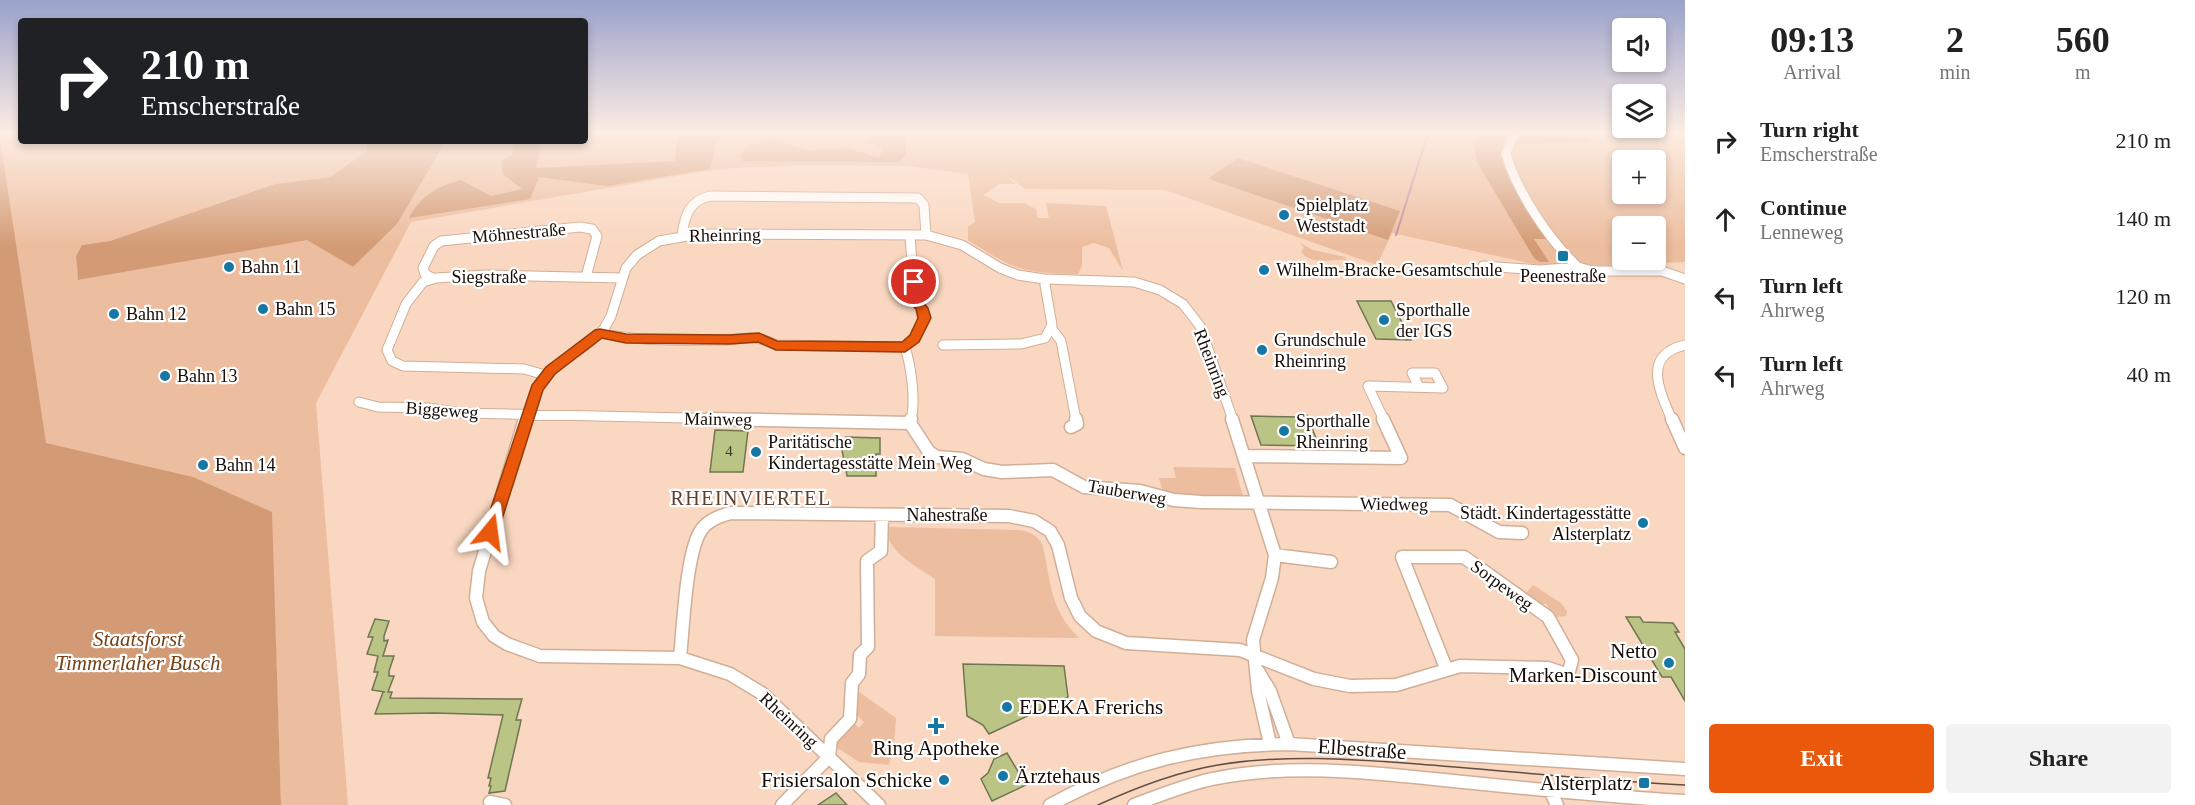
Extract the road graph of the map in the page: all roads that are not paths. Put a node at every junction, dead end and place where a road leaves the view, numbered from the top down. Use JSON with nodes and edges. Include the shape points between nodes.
{"nodes":[{"id":1,"x":1512,"y":171,"type":"edge"},
{"id":2,"x":926,"y":235,"type":"junction"},
{"id":3,"x":682,"y":236,"type":"junction"},
{"id":4,"x":910,"y":236,"type":"junction"},
{"id":5,"x":1483,"y":266,"type":"dead end"},
{"id":6,"x":1578,"y":267,"type":"junction"},
{"id":7,"x":432,"y":278,"type":"junction"},
{"id":8,"x":586,"y":278,"type":"junction"},
{"id":9,"x":621,"y":278,"type":"junction"},
{"id":10,"x":1044,"y":279,"type":"junction"},
{"id":11,"x":1685,"y":279,"type":"edge"},
{"id":12,"x":1052,"y":329,"type":"junction"},
{"id":13,"x":600,"y":333,"type":"junction"},
{"id":14,"x":943,"y":345,"type":"dead end"},
{"id":15,"x":1685,"y":345,"type":"edge"},
{"id":16,"x":905,"y":347,"type":"junction"},
{"id":17,"x":545,"y":375,"type":"junction"},
{"id":18,"x":1419,"y":387,"type":"dead end"},
{"id":19,"x":359,"y":402,"type":"dead end"},
{"id":20,"x":527,"y":415,"type":"junction"},
{"id":21,"x":910,"y":423,"type":"junction"},
{"id":22,"x":1071,"y":427,"type":"dead end"},
{"id":23,"x":1685,"y":448,"type":"edge"},
{"id":24,"x":1245,"y":456,"type":"junction"},
{"id":25,"x":1260,"y":502,"type":"junction"},
{"id":26,"x":882,"y":515,"type":"junction"},
{"id":27,"x":1522,"y":532,"type":"dead end"},
{"id":28,"x":1275,"y":555,"type":"junction"},
{"id":29,"x":1331,"y":562,"type":"dead end"},
{"id":30,"x":1254,"y":654,"type":"junction"},
{"id":31,"x":680,"y":658,"type":"junction"},
{"id":32,"x":1446,"y":668,"type":"junction"},
{"id":33,"x":1257,"y":670,"type":"junction"},
{"id":34,"x":1568,"y":675,"type":"joint"},
{"id":35,"x":1270,"y":744,"type":"junction"},
{"id":36,"x":1289,"y":744,"type":"junction"},
{"id":37,"x":829,"y":757,"type":"junction"},
{"id":38,"x":1685,"y":769,"type":"edge"},
{"id":39,"x":1550,"y":790,"type":"junction"},
{"id":40,"x":1685,"y":801,"type":"edge"},
{"id":41,"x":490,"y":802,"type":"dead end"},
{"id":42,"x":505,"y":805,"type":"edge"},
{"id":43,"x":782,"y":805,"type":"edge"},
{"id":44,"x":879,"y":805,"type":"edge"},
{"id":45,"x":1050,"y":805,"type":"edge"},
{"id":46,"x":1134,"y":805,"type":"edge"},
{"id":47,"x":1557,"y":805,"type":"edge"}],
"edges":[{"from":1,"to":6,"type":"street","via":[[1541,220]]},
{"from":2,"to":3,"type":"street","via":[[924,205],[918,198],[710,196],[691,205]]},
{"from":2,"to":4,"type":"street","name":"Rheinring"},
{"from":2,"to":10,"type":"street","name":"Rheinring","via":[[962,245],[1008,272]]},
{"from":3,"to":4,"type":"street","name":"Rheinring"},
{"from":3,"to":9,"type":"street","name":"Rheinring","via":[[642,251]]},
{"from":4,"to":16,"type":"street","via":[[915,302],[925,318],[915,338]]},
{"from":5,"to":6,"type":"street","via":[[1540,270]]},
{"from":6,"to":11,"type":"street","via":[[1593,271],[1662,271]]},
{"from":7,"to":8,"type":"street","name":"Siegstraße"},
{"from":7,"to":8,"type":"street","name":"Möhnestraße","via":[[423,268],[434,246],[441,241],[580,227],[592,229],[597,236]]},
{"from":7,"to":17,"type":"street","name":"Siegstraße","via":[[411,294],[388,347],[392,361],[411,367],[524,369]]},
{"from":8,"to":9,"type":"street","name":"Siegstraße"},
{"from":9,"to":13,"type":"street","name":"Rheinring","via":[[611,316]]},
{"from":10,"to":12,"type":"street"},
{"from":10,"to":24,"type":"street","name":"Rheinring","via":[[1134,282],[1181,302],[1200,326]]},
{"from":12,"to":14,"type":"street","via":[[1045,338],[1027,343]]},
{"from":12,"to":22,"type":"street","via":[[1061,341],[1065,360],[1077,424]]},
{"from":13,"to":16,"type":"street","via":[[626,339],[759,337],[776,345]]},
{"from":13,"to":17,"type":"street","name":"Rheinring"},
{"from":15,"to":23,"type":"street","via":[[1667,352],[1657,364],[1658,381]]},
{"from":16,"to":21,"type":"street","via":[[912,368],[914,408]]},
{"from":17,"to":20,"type":"street","name":"Rheinring"},
{"from":18,"to":24,"type":"street","via":[[1368,386],[1401,458]]},
{"from":19,"to":20,"type":"street","name":"Biggeweg","via":[[377,409],[409,407]]},
{"from":20,"to":21,"type":"street","name":"Mainweg"},
{"from":20,"to":31,"type":"street","name":"Rheinring","via":[[477,580],[476,598],[483,622],[507,644],[540,656]]},
{"from":21,"to":25,"type":"street","name":"Tauberweg","via":[[936,457],[962,459],[984,469],[1019,473],[1053,470],[1084,487],[1140,491],[1174,500]]},
{"from":24,"to":25,"type":"street","name":"Rheinring"},
{"from":25,"to":27,"type":"street","name":"Wiedweg","via":[[1450,505],[1499,532]]},
{"from":25,"to":28,"type":"street","name":"Rheinring"},
{"from":26,"to":30,"type":"street","name":"Nahestraße","via":[[1033,519],[1054,534],[1074,608],[1098,632],[1121,642],[1216,646]]},
{"from":26,"to":31,"type":"street","name":"Nahestraße","via":[[731,513],[707,524],[695,541]]},
{"from":26,"to":37,"type":"street","via":[[881,550],[867,561],[868,647],[861,655],[859,674],[852,683],[850,719],[831,739]]},
{"from":28,"to":29,"type":"street"},
{"from":28,"to":30,"type":"street","name":"Rheinring","via":[[1272,578],[1256,626]]},
{"from":30,"to":32,"type":"street","name":"Nahestraße","via":[[1332,684],[1406,684]]},
{"from":30,"to":33,"type":"street","name":"Rheinring"},
{"from":31,"to":37,"type":"street","name":"Rheinring","via":[[713,667],[749,684]]},
{"from":32,"to":34,"type":"street","name":"Nahestraße","via":[[1548,668]]},
{"from":32,"to":34,"type":"street","name":"Sorpeweg","via":[[1402,557],[1464,557],[1473,563],[1548,617],[1572,660]]},
{"from":33,"to":35,"type":"street","name":"Rheinring"},
{"from":33,"to":36,"type":"street","name":"Rheinring","via":[[1270,691]]},
{"from":35,"to":36,"type":"street","name":"Elbestraße"},
{"from":35,"to":45,"type":"street","name":"Elbestraße","via":[[1212,747],[1149,760]]},
{"from":36,"to":38,"type":"street","name":"Elbestraße"},
{"from":37,"to":43,"type":"street"},
{"from":37,"to":44,"type":"street","name":"Rheinring"},
{"from":39,"to":40,"type":"street","name":"Elbestraße"},
{"from":39,"to":46,"type":"street","name":"Elbestraße","via":[[1352,771],[1288,770],[1225,776],[1179,787]]},
{"from":39,"to":47,"type":"street"},
{"from":41,"to":42,"type":"street"}]}
